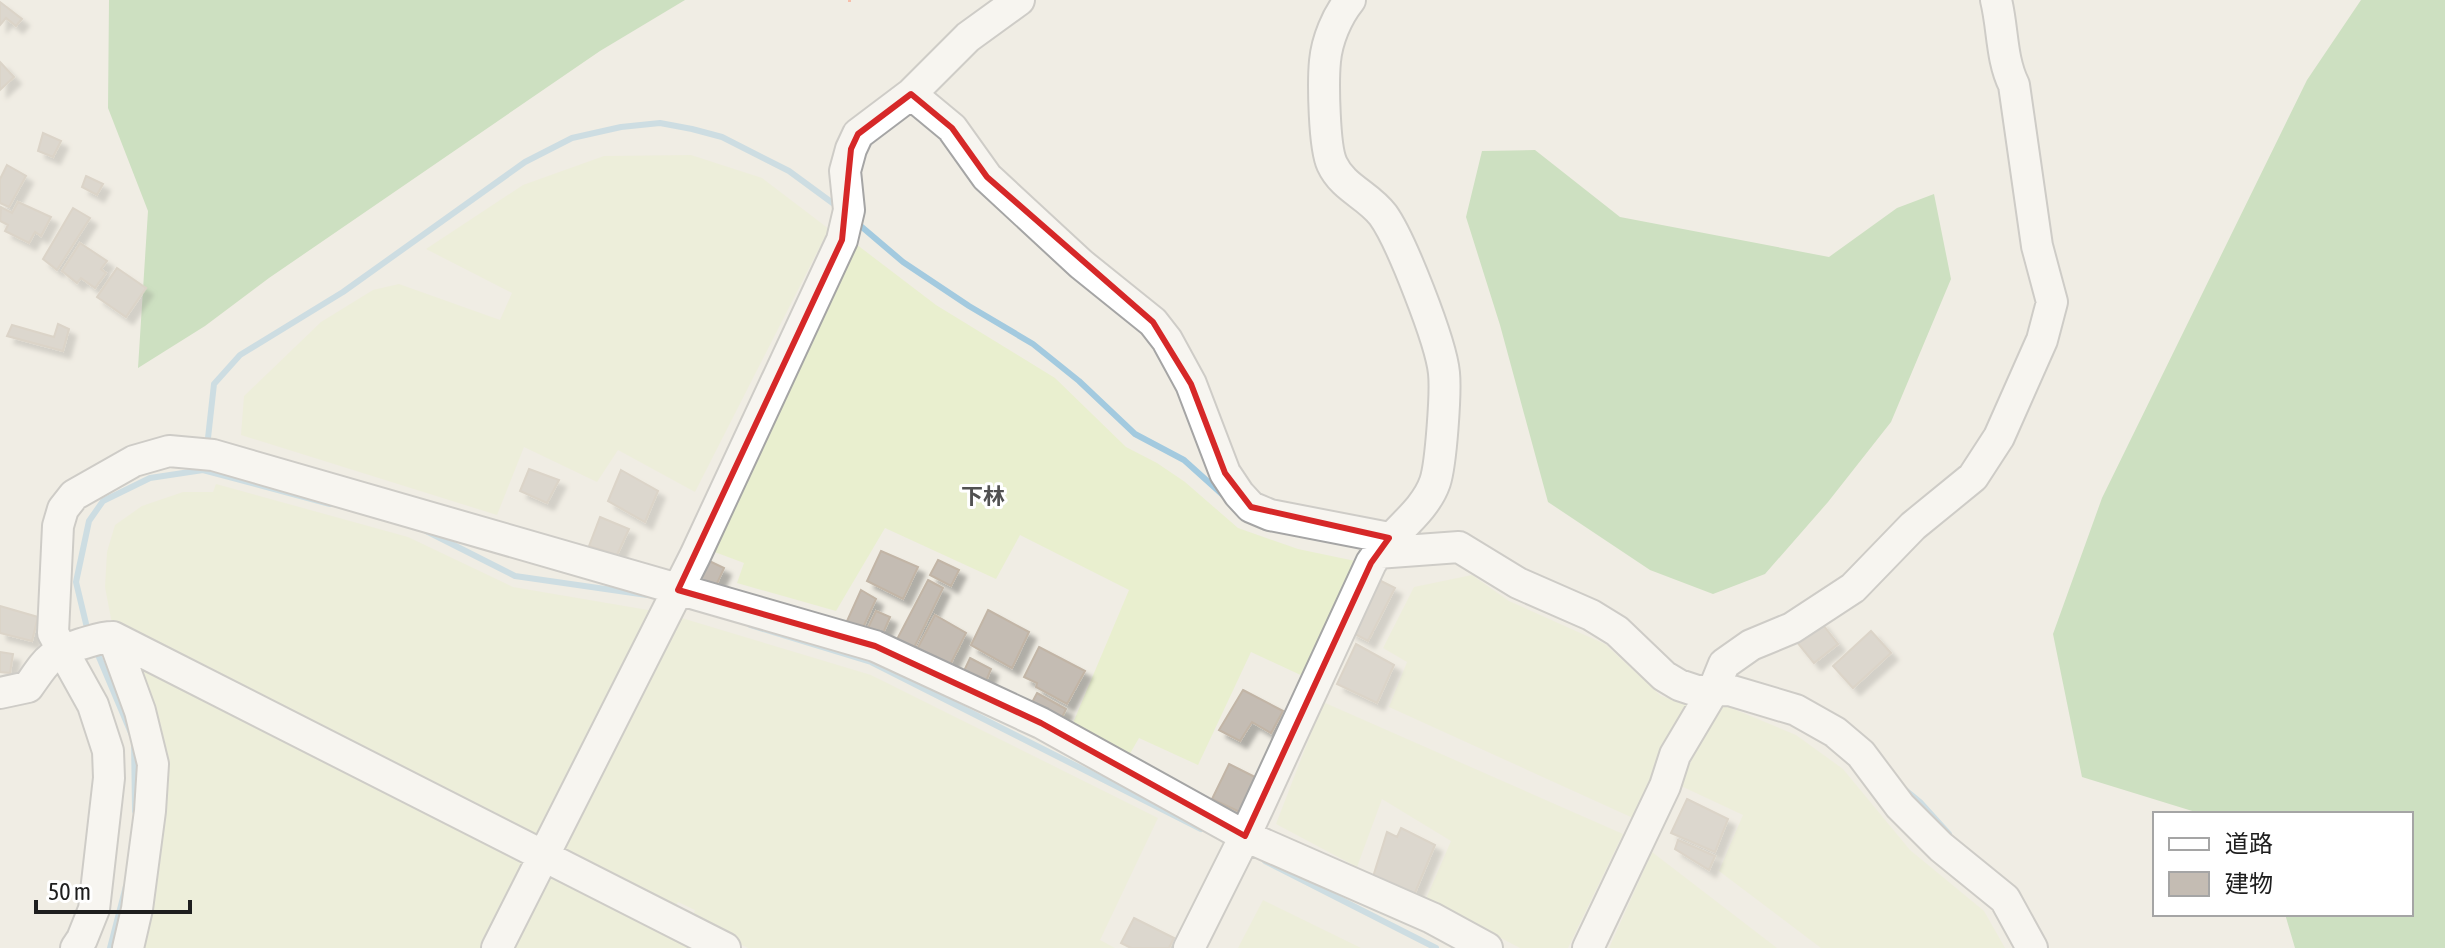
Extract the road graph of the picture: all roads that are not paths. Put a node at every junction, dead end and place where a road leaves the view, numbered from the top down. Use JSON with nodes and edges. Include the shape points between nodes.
{"nodes":[{"id":1,"x":1019,"y":0,"type":"edge"},
{"id":2,"x":1996,"y":0,"type":"edge"},
{"id":3,"x":1337,"y":5,"type":"edge"},
{"id":4,"x":911,"y":94,"type":"junction"},
{"id":5,"x":1383,"y":546,"type":"junction"},
{"id":6,"x":673,"y":598,"type":"junction"},
{"id":7,"x":88,"y":642,"type":"junction"},
{"id":8,"x":1716,"y":680,"type":"junction"},
{"id":9,"x":0,"y":693,"type":"edge"},
{"id":10,"x":1241,"y":845,"type":"junction"},
{"id":11,"x":543,"y":857,"type":"junction"},
{"id":12,"x":76,"y":948,"type":"edge"},
{"id":13,"x":128,"y":948,"type":"edge"},
{"id":14,"x":497,"y":948,"type":"edge"},
{"id":15,"x":725,"y":948,"type":"edge"},
{"id":16,"x":1189,"y":948,"type":"edge"},
{"id":17,"x":1487,"y":948,"type":"edge"},
{"id":18,"x":1588,"y":948,"type":"edge"},
{"id":19,"x":2032,"y":948,"type":"edge"}],
"edges":[{"from":1,"to":4,"type":"street","via":[[968,37]]},
{"from":2,"to":8,"type":"street","via":[[2037,246],[2052,302],[2042,340],[1999,437],[1973,477],[1913,526],[1853,588],[1792,628],[1751,645],[1724,664]]},
{"from":3,"to":5,"type":"street","via":[[1325,60],[1331,162],[1344,183],[1380,211],[1391,227],[1436,338],[1444,375],[1436,480],[1420,507]]},
{"from":4,"to":5,"type":"street","via":[[952,128],[987,177],[1153,322],[1191,384],[1225,473],[1251,507]]},
{"from":4,"to":6,"type":"street","via":[[858,134],[845,171],[842,240]]},
{"from":5,"to":8,"type":"street","via":[[1459,547],[1518,583],[1617,631],[1664,676],[1697,691]]},
{"from":5,"to":10,"type":"street"},
{"from":6,"to":7,"type":"street","via":[[205,454],[169,451],[134,461],[74,495],[63,509],[53,633]]},
{"from":6,"to":10,"type":"street","via":[[875,646],[1041,723]]},
{"from":6,"to":11,"type":"street"},
{"from":7,"to":9,"type":"street","via":[[49,658],[28,687]]},
{"from":7,"to":11,"type":"street"},
{"from":7,"to":12,"type":"street","via":[[93,705],[108,751],[109,778],[94,909]]},
{"from":7,"to":13,"type":"street","via":[[140,711],[153,764]]},
{"from":8,"to":18,"type":"street","via":[[1675,755]]},
{"from":8,"to":19,"type":"street","via":[[1729,690],[1796,710],[1861,754],[1900,806],[2005,899]]},
{"from":10,"to":16,"type":"street"},
{"from":10,"to":17,"type":"street","via":[[1432,918]]},
{"from":11,"to":14,"type":"street"},
{"from":11,"to":15,"type":"street"}]}
